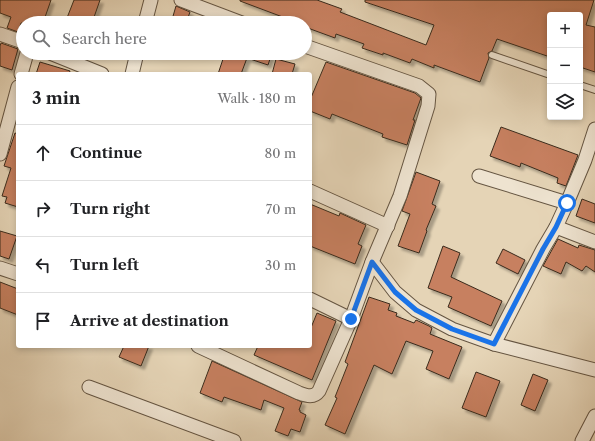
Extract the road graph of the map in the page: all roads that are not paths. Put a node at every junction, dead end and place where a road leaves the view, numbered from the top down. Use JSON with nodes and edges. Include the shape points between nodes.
{"nodes":[{"id":1,"x":151,"y":0,"type":"edge"},
{"id":2,"x":181,"y":0,"type":"edge"},
{"id":3,"x":147,"y":16,"type":"edge"},
{"id":4,"x":223,"y":16,"type":"edge"},
{"id":5,"x":0,"y":34,"type":"edge"},
{"id":6,"x":16,"y":40,"type":"edge"},
{"id":7,"x":312,"y":48,"type":"edge"},
{"id":8,"x":492,"y":55,"type":"dead end"},
{"id":9,"x":25,"y":60,"type":"edge"},
{"id":10,"x":67,"y":60,"type":"edge"},
{"id":11,"x":135,"y":60,"type":"edge"},
{"id":12,"x":22,"y":72,"type":"edge"},
{"id":13,"x":97,"y":72,"type":"edge"},
{"id":14,"x":132,"y":72,"type":"edge"},
{"id":15,"x":547,"y":74,"type":"edge"},
{"id":16,"x":583,"y":86,"type":"edge"},
{"id":17,"x":595,"y":90,"type":"edge"},
{"id":18,"x":16,"y":94,"type":"edge"},
{"id":19,"x":595,"y":129,"type":"edge"},
{"id":20,"x":0,"y":154,"type":"edge"},
{"id":21,"x":479,"y":176,"type":"dead end"},
{"id":22,"x":312,"y":192,"type":"edge"},
{"id":23,"x":567,"y":203,"type":"junction"},
{"id":24,"x":388,"y":226,"type":"junction"},
{"id":25,"x":556,"y":227,"type":"junction"},
{"id":26,"x":595,"y":242,"type":"edge"},
{"id":27,"x":372,"y":262,"type":"junction"},
{"id":28,"x":0,"y":268,"type":"edge"},
{"id":29,"x":16,"y":273,"type":"edge"},
{"id":30,"x":312,"y":300,"type":"edge"},
{"id":31,"x":351,"y":319,"type":"junction"},
{"id":32,"x":494,"y":344,"type":"junction"},
{"id":33,"x":202,"y":348,"type":"edge"},
{"id":34,"x":595,"y":370,"type":"edge"},
{"id":35,"x":89,"y":387,"type":"dead end"},
{"id":36,"x":595,"y":416,"type":"edge"},
{"id":37,"x":234,"y":441,"type":"edge"},
{"id":38,"x":582,"y":441,"type":"edge"}],
"edges":[{"from":1,"to":3,"type":"street"},
{"from":2,"to":4,"type":"street"},
{"from":5,"to":6,"type":"street"},
{"from":7,"to":24,"type":"street","via":[[419,86],[430,94],[412,160]]},
{"from":8,"to":15,"type":"lane"},
{"from":9,"to":12,"type":"street"},
{"from":10,"to":13,"type":"street"},
{"from":11,"to":14,"type":"street"},
{"from":16,"to":17,"type":"lane"},
{"from":18,"to":20,"type":"street"},
{"from":19,"to":23,"type":"street"},
{"from":21,"to":23,"type":"street"},
{"from":22,"to":24,"type":"street"},
{"from":23,"to":25,"type":"street"},
{"from":24,"to":27,"type":"street"},
{"from":25,"to":26,"type":"street"},
{"from":25,"to":32,"type":"street"},
{"from":27,"to":31,"type":"street"},
{"from":27,"to":32,"type":"street","via":[[395,292],[416,310],[452,329]]},
{"from":28,"to":29,"type":"street"},
{"from":30,"to":31,"type":"street"},
{"from":31,"to":33,"type":"street","via":[[319,391],[311,396],[299,394]]},
{"from":32,"to":34,"type":"street"},
{"from":35,"to":37,"type":"street"},
{"from":36,"to":38,"type":"street"}]}
